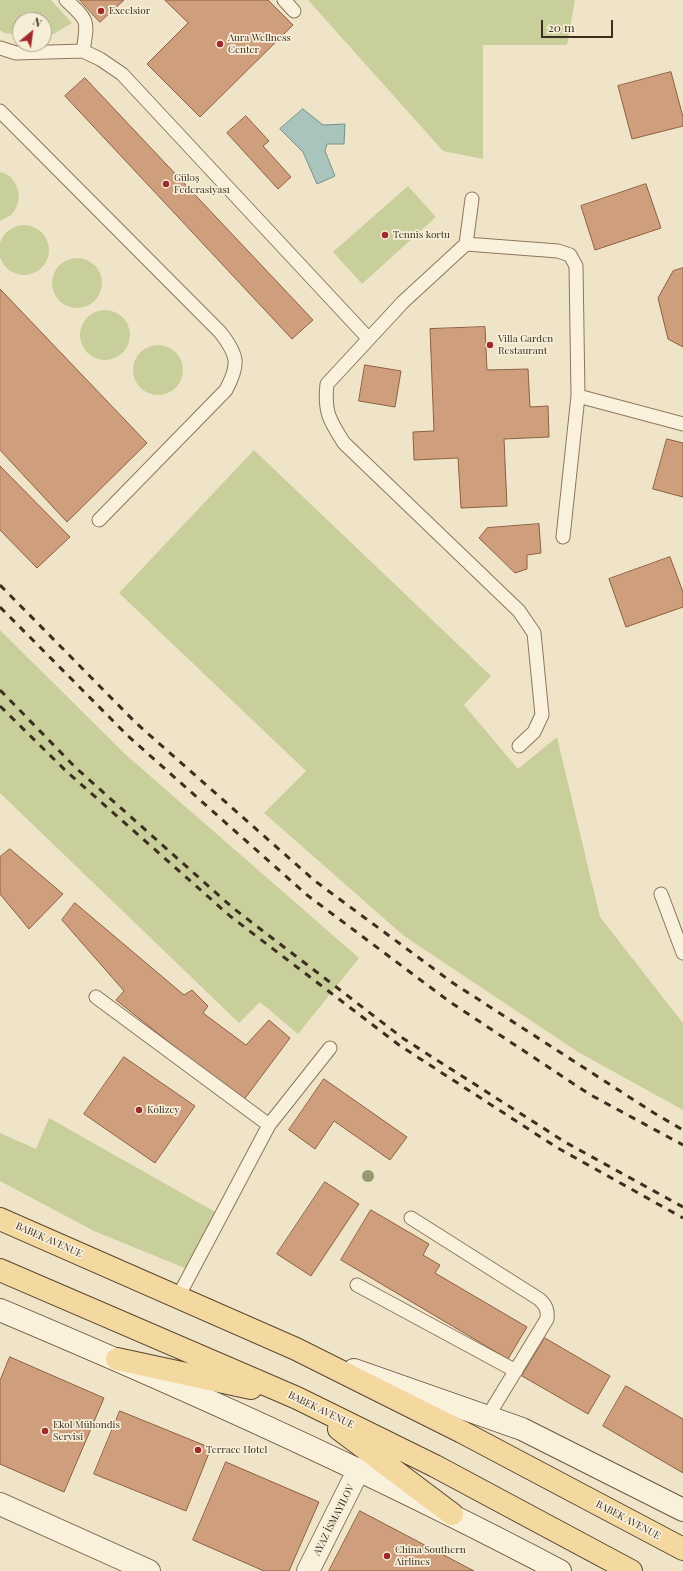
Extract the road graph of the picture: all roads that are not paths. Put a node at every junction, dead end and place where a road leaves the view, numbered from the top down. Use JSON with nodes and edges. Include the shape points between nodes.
{"nodes":[{"id":1,"x":66,"y":0,"type":"edge"},
{"id":2,"x":284,"y":0,"type":"edge"},
{"id":3,"x":294,"y":11,"type":"dead end"},
{"id":4,"x":0,"y":48,"type":"edge"},
{"id":5,"x":83,"y":51,"type":"junction"},
{"id":6,"x":0,"y":111,"type":"edge"},
{"id":7,"x":472,"y":198,"type":"dead end"},
{"id":8,"x":466,"y":244,"type":"junction"},
{"id":9,"x":368,"y":338,"type":"junction"},
{"id":10,"x":578,"y":396,"type":"junction"},
{"id":11,"x":683,"y":424,"type":"edge"},
{"id":12,"x":99,"y":520,"type":"dead end"},
{"id":13,"x":563,"y":537,"type":"dead end"},
{"id":14,"x":518,"y":746,"type":"dead end"},
{"id":15,"x":661,"y":894,"type":"dead end"},
{"id":16,"x":683,"y":953,"type":"edge"},
{"id":17,"x":96,"y":998,"type":"dead end"},
{"id":18,"x":330,"y":1048,"type":"dead end"},
{"id":19,"x":269,"y":1125,"type":"junction"},
{"id":20,"x":411,"y":1218,"type":"dead end"},
{"id":21,"x":0,"y":1219,"type":"edge"},
{"id":22,"x":0,"y":1270,"type":"edge"},
{"id":23,"x":357,"y":1284,"type":"dead end"},
{"id":24,"x":178,"y":1297,"type":"junction"},
{"id":25,"x":0,"y":1310,"type":"edge"},
{"id":26,"x":296,"y":1349,"type":"junction"},
{"id":27,"x":117,"y":1360,"type":"junction"},
{"id":28,"x":516,"y":1371,"type":"junction"},
{"id":29,"x":297,"y":1398,"type":"junction"},
{"id":30,"x":488,"y":1416,"type":"junction"},
{"id":31,"x":359,"y":1469,"type":"junction"},
{"id":32,"x":0,"y":1504,"type":"edge"},
{"id":33,"x":683,"y":1510,"type":"edge"},
{"id":34,"x":452,"y":1514,"type":"junction"},
{"id":35,"x":683,"y":1549,"type":"edge"},
{"id":36,"x":149,"y":1571,"type":"edge"},
{"id":37,"x":308,"y":1571,"type":"edge"},
{"id":38,"x":560,"y":1571,"type":"edge"},
{"id":39,"x":631,"y":1571,"type":"edge"}],
"edges":[{"from":1,"to":5,"type":"lane","via":[[85,18],[87,26]]},
{"from":2,"to":3,"type":"lane"},
{"from":4,"to":5,"type":"lane","via":[[16,53]]},
{"from":5,"to":9,"type":"lane","via":[[122,74]]},
{"from":6,"to":12,"type":"lane","via":[[220,332],[232,347],[236,361],[234,374],[226,390]]},
{"from":7,"to":8,"type":"lane"},
{"from":8,"to":9,"type":"lane"},
{"from":8,"to":10,"type":"lane","via":[[558,251],[570,255],[576,266]]},
{"from":9,"to":14,"type":"lane","via":[[327,384],[325,402],[329,419],[344,443],[519,611],[534,633],[542,715],[534,732]]},
{"from":10,"to":11,"type":"lane"},
{"from":10,"to":13,"type":"lane"},
{"from":15,"to":16,"type":"lane"},
{"from":17,"to":19,"type":"lane"},
{"from":18,"to":19,"type":"lane"},
{"from":19,"to":24,"type":"lane"},
{"from":20,"to":28,"type":"lane","via":[[545,1305],[548,1319]]},
{"from":21,"to":24,"type":"main road","name":"BABEK AVENUE"},
{"from":22,"to":29,"type":"main road","name":"BABEK AVENUE"},
{"from":23,"to":28,"type":"lane"},
{"from":24,"to":26,"type":"main road","name":"BABEK AVENUE"},
{"from":25,"to":27,"type":"main road"},
{"from":26,"to":30,"type":"main road","name":"BABEK AVENUE"},
{"from":26,"to":35,"type":"main road","name":"BABEK AVENUE","via":[[462,1432]]},
{"from":27,"to":29,"type":"main road"},
{"from":27,"to":31,"type":"main road"},
{"from":28,"to":30,"type":"lane"},
{"from":29,"to":34,"type":"main road"},
{"from":29,"to":39,"type":"main road","name":"BABEK AVENUE","via":[[436,1466]]},
{"from":30,"to":33,"type":"main road","name":"BABEK AVENUE","via":[[522,1429]]},
{"from":31,"to":34,"type":"main road"},
{"from":31,"to":37,"type":"main road"},
{"from":32,"to":36,"type":"main road"},
{"from":34,"to":38,"type":"main road"}]}
